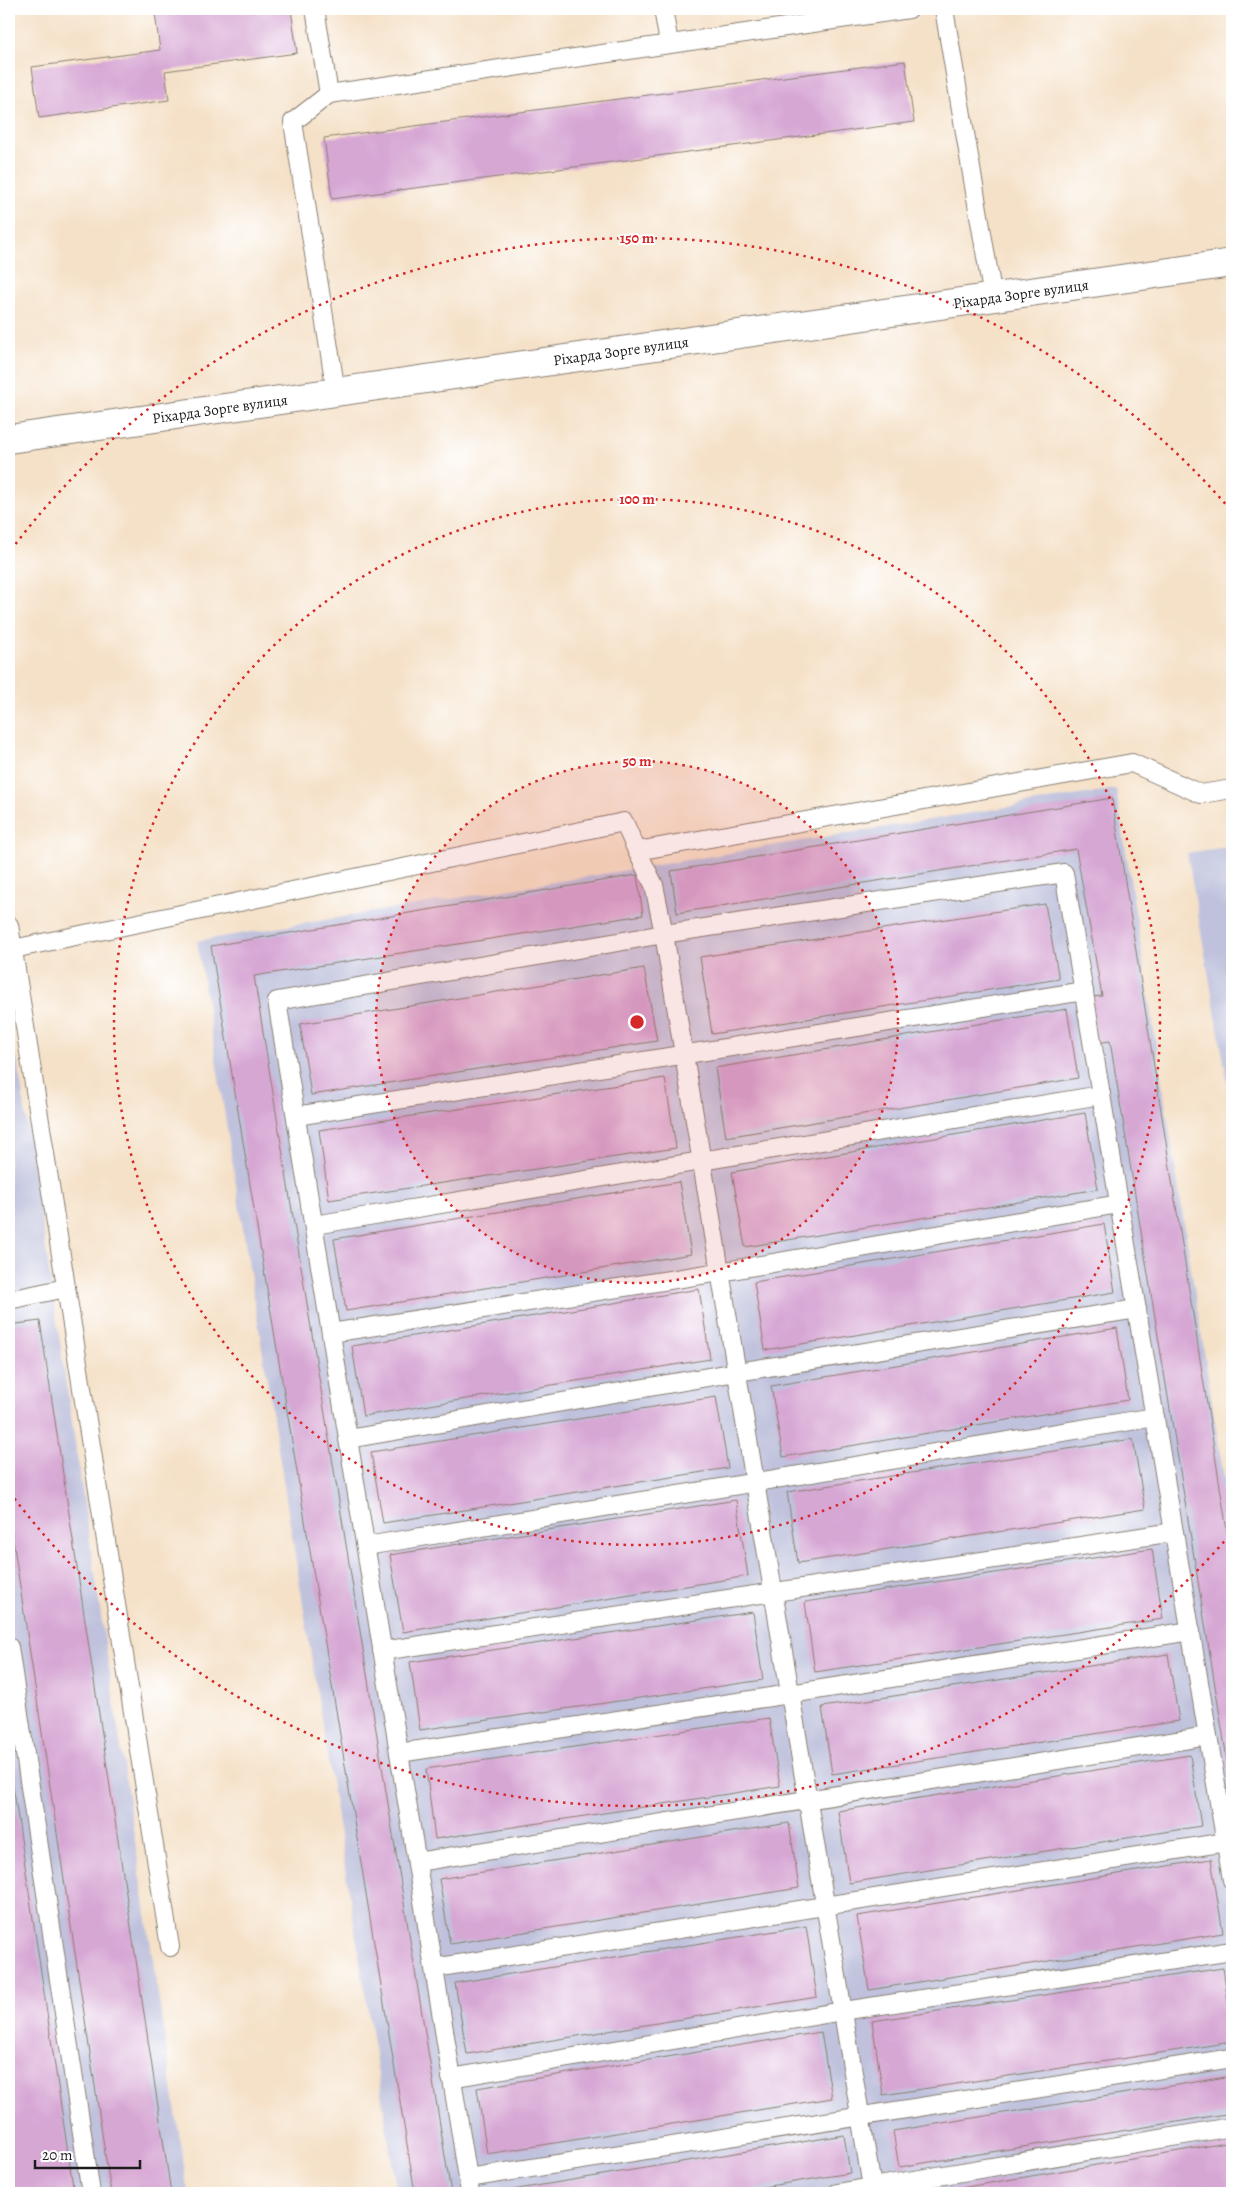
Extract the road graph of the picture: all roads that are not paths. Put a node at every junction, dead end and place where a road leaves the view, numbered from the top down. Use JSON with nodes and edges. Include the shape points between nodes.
{"nodes":[{"id":1,"x":315,"y":9,"type":"edge"},
{"id":2,"x":663,"y":9,"type":"edge"},
{"id":3,"x":909,"y":9,"type":"edge"},
{"id":4,"x":944,"y":9,"type":"edge"},
{"id":5,"x":669,"y":43,"type":"junction"},
{"id":6,"x":329,"y":94,"type":"junction"},
{"id":7,"x":1232,"y":263,"type":"edge"},
{"id":8,"x":993,"y":298,"type":"junction"},
{"id":9,"x":336,"y":392,"type":"junction"},
{"id":10,"x":9,"y":439,"type":"edge"},
{"id":11,"x":1232,"y":789,"type":"edge"},
{"id":12,"x":637,"y":851,"type":"junction"},
{"id":13,"x":9,"y":925,"type":"edge"},
{"id":14,"x":664,"y":934,"type":"junction"},
{"id":15,"x":13,"y":949,"type":"junction"},
{"id":16,"x":1084,"y":991,"type":"junction"},
{"id":17,"x":684,"y":1054,"type":"junction"},
{"id":18,"x":1101,"y":1095,"type":"junction"},
{"id":19,"x":296,"y":1116,"type":"junction"},
{"id":20,"x":702,"y":1162,"type":"junction"},
{"id":21,"x":1119,"y":1204,"type":"junction"},
{"id":22,"x":314,"y":1225,"type":"junction"},
{"id":23,"x":720,"y":1272,"type":"junction"},
{"id":24,"x":66,"y":1288,"type":"junction"},
{"id":25,"x":9,"y":1300,"type":"edge"},
{"id":26,"x":1137,"y":1308,"type":"junction"},
{"id":27,"x":331,"y":1334,"type":"junction"},
{"id":28,"x":737,"y":1372,"type":"junction"},
{"id":29,"x":1155,"y":1417,"type":"junction"},
{"id":30,"x":348,"y":1439,"type":"junction"},
{"id":31,"x":755,"y":1481,"type":"junction"},
{"id":32,"x":1174,"y":1532,"type":"junction"},
{"id":33,"x":366,"y":1546,"type":"junction"},
{"id":34,"x":774,"y":1593,"type":"junction"},
{"id":35,"x":1191,"y":1631,"type":"junction"},
{"id":36,"x":9,"y":1647,"type":"edge"},
{"id":37,"x":382,"y":1651,"type":"junction"},
{"id":38,"x":790,"y":1694,"type":"junction"},
{"id":39,"x":1208,"y":1736,"type":"junction"},
{"id":40,"x":399,"y":1753,"type":"junction"},
{"id":41,"x":808,"y":1800,"type":"junction"},
{"id":42,"x":1226,"y":1842,"type":"junction"},
{"id":43,"x":417,"y":1862,"type":"junction"},
{"id":44,"x":1232,"y":1880,"type":"edge"},
{"id":45,"x":826,"y":1906,"type":"junction"},
{"id":46,"x":170,"y":1947,"type":"dead end"},
{"id":47,"x":1232,"y":1951,"type":"edge"},
{"id":48,"x":434,"y":1968,"type":"junction"},
{"id":49,"x":843,"y":2010,"type":"junction"},
{"id":50,"x":1232,"y":2058,"type":"edge"},
{"id":51,"x":452,"y":2078,"type":"junction"},
{"id":52,"x":861,"y":2117,"type":"junction"},
{"id":53,"x":1232,"y":2127,"type":"edge"},
{"id":54,"x":469,"y":2186,"type":"edge"},
{"id":55,"x":872,"y":2187,"type":"junction"},
{"id":56,"x":92,"y":2193,"type":"edge"},
{"id":57,"x":837,"y":2193,"type":"edge"}],
"edges":[{"from":1,"to":6,"type":"lane"},
{"from":2,"to":5,"type":"lane"},
{"from":3,"to":5,"type":"lane"},
{"from":4,"to":8,"type":"lane"},
{"from":5,"to":6,"type":"lane"},
{"from":6,"to":9,"type":"lane","via":[[293,122]]},
{"from":7,"to":8,"type":"street","name":"Ріхарда Зорге вулиця"},
{"from":8,"to":9,"type":"street","name":"Ріхарда Зорге вулиця"},
{"from":9,"to":10,"type":"street","name":"Ріхарда Зорге вулиця"},
{"from":11,"to":12,"type":"lane","via":[[1201,794],[1132,763]]},
{"from":12,"to":14,"type":"lane","via":[[654,885]]},
{"from":12,"to":15,"type":"lane","via":[[624,822]]},
{"from":13,"to":15,"type":"lane"},
{"from":14,"to":16,"type":"lane","via":[[1064,873]]},
{"from":14,"to":17,"type":"lane"},
{"from":14,"to":19,"type":"lane","via":[[277,1001]]},
{"from":15,"to":24,"type":"lane"},
{"from":16,"to":17,"type":"lane"},
{"from":16,"to":18,"type":"lane"},
{"from":17,"to":19,"type":"lane"},
{"from":17,"to":20,"type":"lane"},
{"from":18,"to":20,"type":"lane"},
{"from":18,"to":21,"type":"lane"},
{"from":19,"to":22,"type":"lane"},
{"from":20,"to":22,"type":"lane"},
{"from":20,"to":23,"type":"lane"},
{"from":21,"to":23,"type":"lane"},
{"from":21,"to":26,"type":"lane"},
{"from":22,"to":27,"type":"lane"},
{"from":23,"to":27,"type":"lane"},
{"from":23,"to":28,"type":"lane"},
{"from":24,"to":25,"type":"lane"},
{"from":24,"to":46,"type":"lane"},
{"from":26,"to":28,"type":"lane"},
{"from":26,"to":29,"type":"lane"},
{"from":27,"to":30,"type":"lane"},
{"from":28,"to":30,"type":"lane"},
{"from":28,"to":31,"type":"lane"},
{"from":29,"to":31,"type":"lane"},
{"from":29,"to":32,"type":"lane"},
{"from":30,"to":33,"type":"lane"},
{"from":31,"to":33,"type":"lane"},
{"from":31,"to":34,"type":"lane"},
{"from":32,"to":34,"type":"lane"},
{"from":32,"to":35,"type":"lane"},
{"from":33,"to":37,"type":"lane"},
{"from":34,"to":37,"type":"lane"},
{"from":34,"to":38,"type":"lane"},
{"from":35,"to":38,"type":"lane"},
{"from":35,"to":39,"type":"lane"},
{"from":36,"to":56,"type":"lane"},
{"from":37,"to":40,"type":"lane"},
{"from":38,"to":40,"type":"lane"},
{"from":38,"to":41,"type":"lane"},
{"from":39,"to":41,"type":"lane"},
{"from":39,"to":42,"type":"lane"},
{"from":40,"to":43,"type":"lane"},
{"from":41,"to":43,"type":"lane"},
{"from":41,"to":45,"type":"lane"},
{"from":42,"to":44,"type":"lane"},
{"from":42,"to":45,"type":"lane"},
{"from":43,"to":48,"type":"lane"},
{"from":45,"to":48,"type":"lane"},
{"from":45,"to":49,"type":"lane"},
{"from":47,"to":49,"type":"lane"},
{"from":48,"to":51,"type":"lane"},
{"from":49,"to":51,"type":"lane"},
{"from":49,"to":52,"type":"lane"},
{"from":50,"to":52,"type":"lane"},
{"from":51,"to":54,"type":"lane"},
{"from":52,"to":54,"type":"lane"},
{"from":52,"to":55,"type":"lane"},
{"from":53,"to":55,"type":"lane"},
{"from":55,"to":57,"type":"lane"}]}
